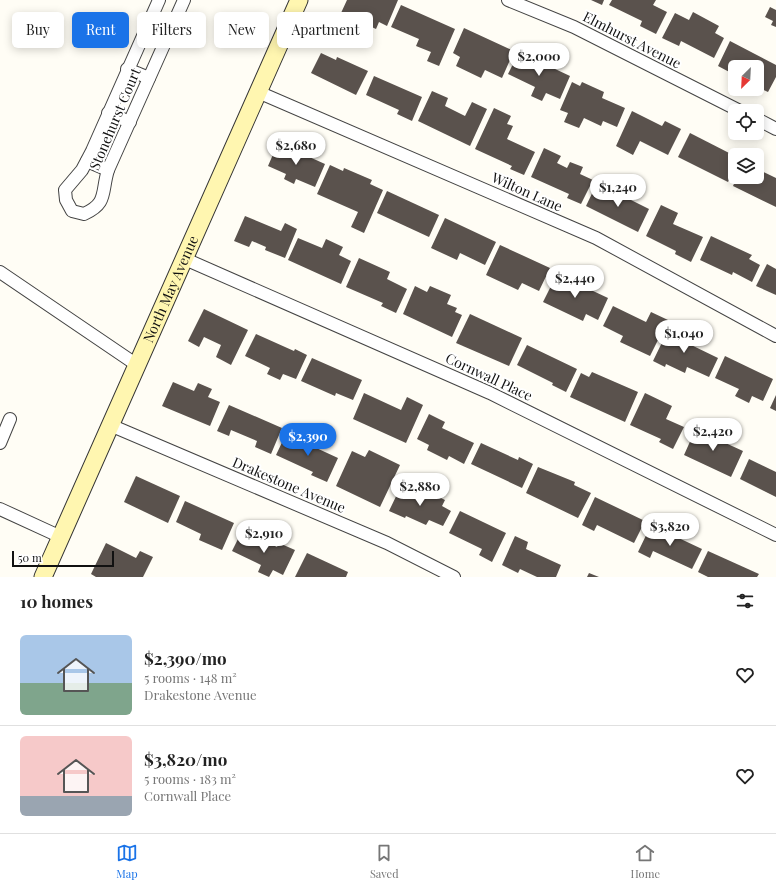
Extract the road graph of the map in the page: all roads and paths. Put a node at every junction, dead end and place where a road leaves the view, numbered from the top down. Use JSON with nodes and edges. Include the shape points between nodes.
{"nodes":[{"id":1,"x":159,"y":0,"type":"edge"},
{"id":2,"x":184,"y":0,"type":"edge"},
{"id":3,"x":299,"y":0,"type":"edge"},
{"id":4,"x":508,"y":0,"type":"edge"},
{"id":5,"x":153,"y":12,"type":"edge"},
{"id":6,"x":179,"y":12,"type":"edge"},
{"id":7,"x":137,"y":47,"type":"edge"},
{"id":8,"x":162,"y":48,"type":"edge"},
{"id":9,"x":127,"y":69,"type":"junction"},
{"id":10,"x":149,"y":78,"type":"junction"},
{"id":11,"x":258,"y":92,"type":"junction"},
{"id":12,"x":728,"y":105,"type":"edge"},
{"id":13,"x":108,"y":114,"type":"junction"},
{"id":14,"x":130,"y":122,"type":"junction"},
{"id":15,"x":764,"y":123,"type":"edge"},
{"id":16,"x":776,"y":129,"type":"edge"},
{"id":17,"x":87,"y":161,"type":"junction"},
{"id":18,"x":108,"y":170,"type":"junction"},
{"id":19,"x":185,"y":259,"type":"junction"},
{"id":20,"x":0,"y":272,"type":"edge"},
{"id":21,"x":776,"y":336,"type":"edge"},
{"id":22,"x":137,"y":365,"type":"junction"},
{"id":23,"x":10,"y":419,"type":"dead end"},
{"id":24,"x":110,"y":425,"type":"junction"},
{"id":25,"x":0,"y":443,"type":"edge"},
{"id":26,"x":0,"y":509,"type":"edge"},
{"id":27,"x":776,"y":535,"type":"edge"},
{"id":28,"x":61,"y":537,"type":"junction"},
{"id":29,"x":43,"y":577,"type":"edge"},
{"id":30,"x":454,"y":577,"type":"edge"}],
"edges":[{"from":1,"to":5,"type":"street","name":"Stonehurst Court"},
{"from":2,"to":6,"type":"street","name":"Stonehurst Court"},
{"from":3,"to":11,"type":"main road","name":"North May Avenue"},
{"from":4,"to":12,"type":"street","name":"Elmhurst Avenue","via":[[574,27]]},
{"from":7,"to":9,"type":"street","name":"Stonehurst Court"},
{"from":8,"to":10,"type":"street","name":"Stonehurst Court"},
{"from":9,"to":10,"type":"street"},
{"from":9,"to":13,"type":"street","name":"Stonehurst Court"},
{"from":10,"to":14,"type":"street","name":"Stonehurst Court"},
{"from":11,"to":19,"type":"main road","name":"North May Avenue"},
{"from":11,"to":21,"type":"street","name":"Wilton Lane","via":[[596,238]]},
{"from":13,"to":14,"type":"street"},
{"from":13,"to":17,"type":"street","name":"Stonehurst Court"},
{"from":14,"to":18,"type":"street","name":"Stonehurst Court"},
{"from":15,"to":16,"type":"street"},
{"from":17,"to":18,"type":"street"},
{"from":17,"to":18,"type":"street","name":"Stonehurst Court","via":[[65,190],[66,200],[72,211],[84,214],[95,209],[103,200],[103,186]]},
{"from":19,"to":22,"type":"main road","name":"North May Avenue"},
{"from":19,"to":27,"type":"street","name":"Cornwall Place","via":[[490,393]]},
{"from":20,"to":22,"type":"street"},
{"from":22,"to":24,"type":"main road","name":"North May Avenue"},
{"from":23,"to":25,"type":"street"},
{"from":24,"to":28,"type":"main road","name":"North May Avenue"},
{"from":24,"to":30,"type":"street","name":"Drakestone Avenue","via":[[387,543]]},
{"from":26,"to":28,"type":"street"},
{"from":28,"to":29,"type":"main road","name":"North May Avenue"}]}
